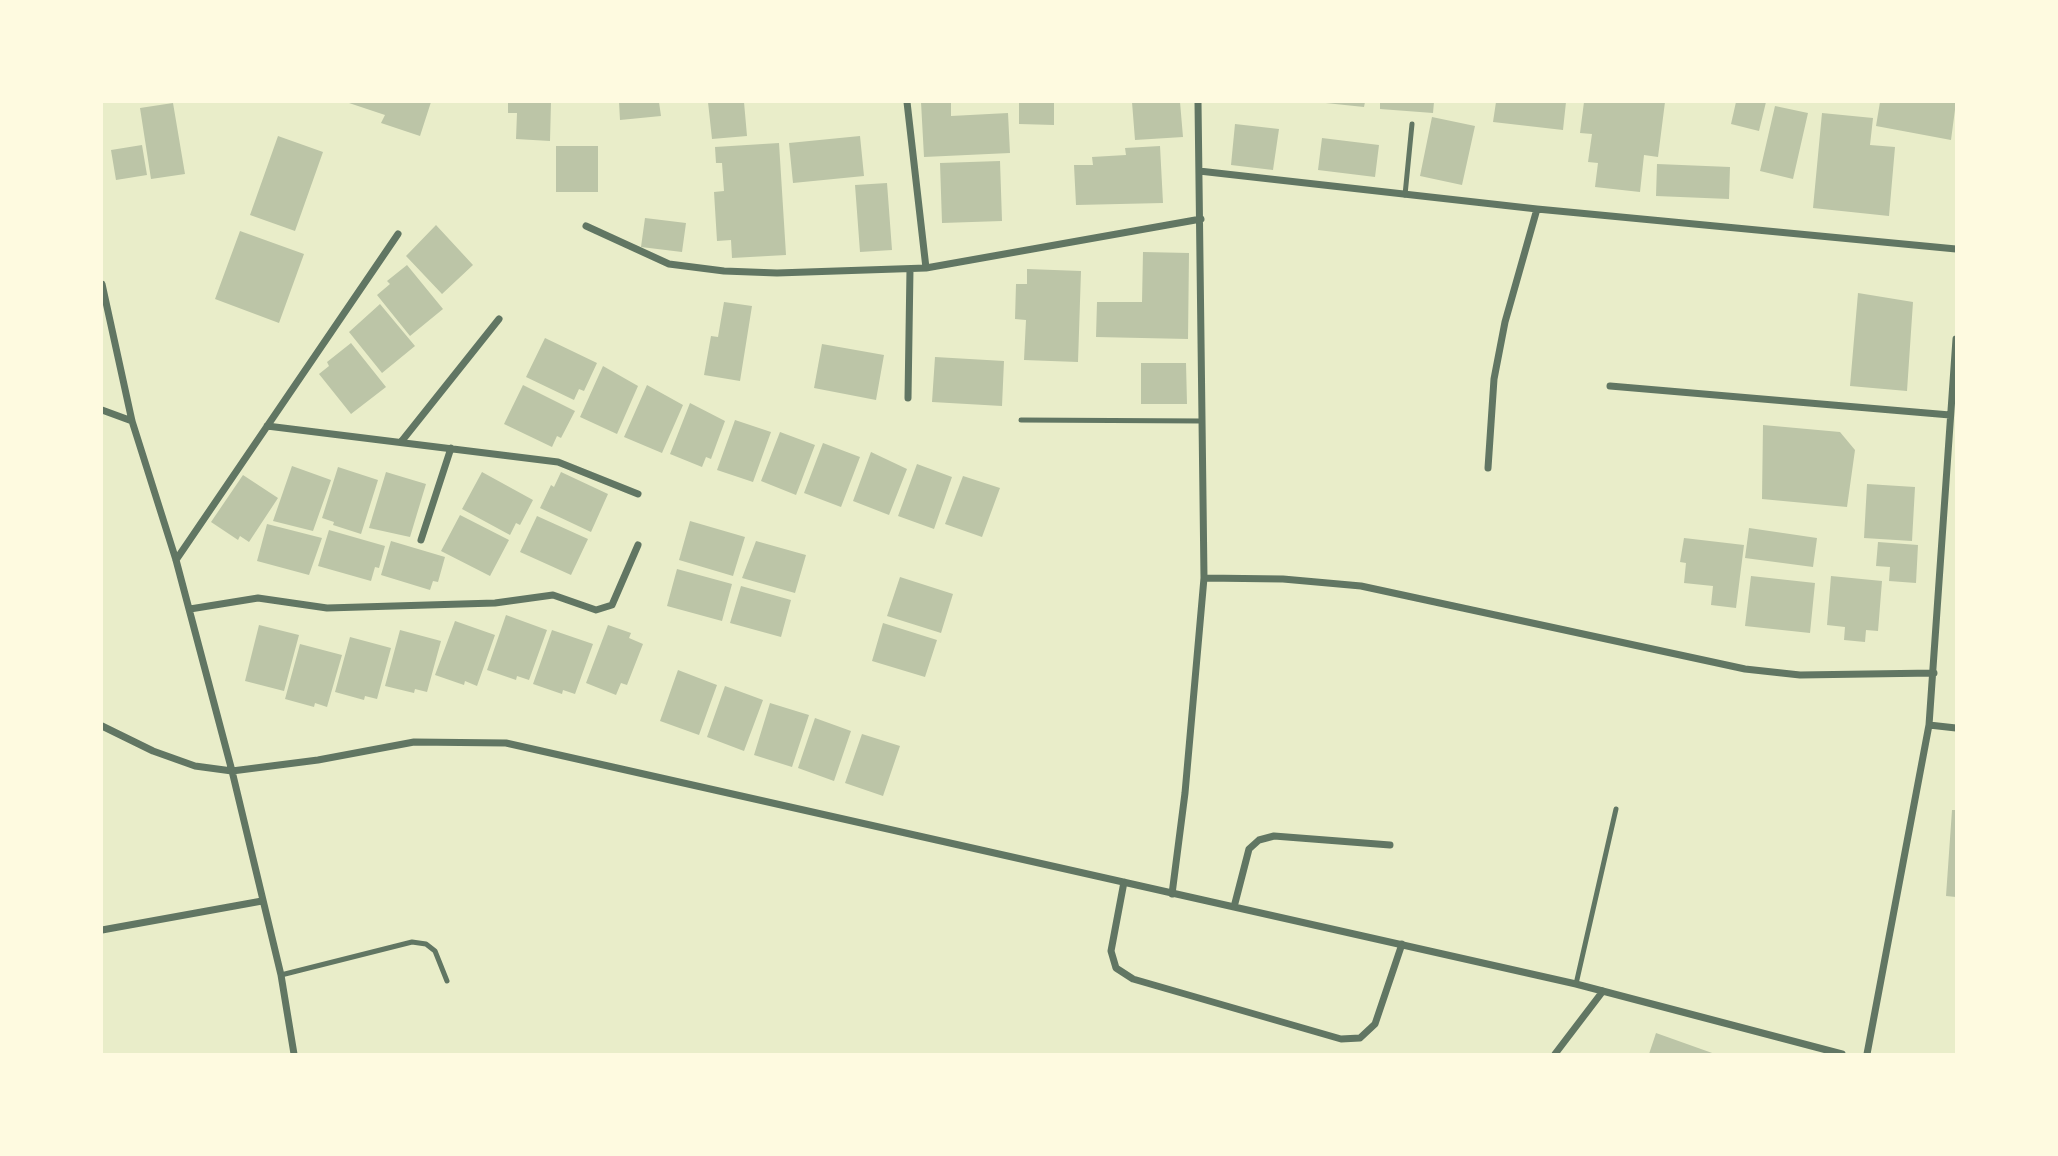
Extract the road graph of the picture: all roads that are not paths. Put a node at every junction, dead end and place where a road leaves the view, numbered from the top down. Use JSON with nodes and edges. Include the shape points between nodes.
{"nodes":[{"id":1,"x":907,"y":102,"type":"edge"},
{"id":2,"x":1198,"y":102,"type":"edge"},
{"id":3,"x":1412,"y":124,"type":"dead end"},
{"id":4,"x":1199,"y":171,"type":"junction"},
{"id":5,"x":1405,"y":194,"type":"junction"},
{"id":6,"x":1537,"y":209,"type":"junction"},
{"id":7,"x":1201,"y":219,"type":"junction"},
{"id":8,"x":586,"y":226,"type":"dead end"},
{"id":9,"x":398,"y":234,"type":"dead end"},
{"id":10,"x":1956,"y":249,"type":"edge"},
{"id":11,"x":926,"y":268,"type":"junction"},
{"id":12,"x":910,"y":269,"type":"junction"},
{"id":13,"x":102,"y":284,"type":"edge"},
{"id":14,"x":499,"y":319,"type":"dead end"},
{"id":15,"x":1956,"y":339,"type":"edge"},
{"id":16,"x":1610,"y":386,"type":"dead end"},
{"id":17,"x":908,"y":398,"type":"dead end"},
{"id":18,"x":102,"y":410,"type":"edge"},
{"id":19,"x":1950,"y":415,"type":"junction"},
{"id":20,"x":1021,"y":420,"type":"dead end"},
{"id":21,"x":132,"y":421,"type":"junction"},
{"id":22,"x":1202,"y":421,"type":"junction"},
{"id":23,"x":267,"y":426,"type":"junction"},
{"id":24,"x":401,"y":442,"type":"junction"},
{"id":25,"x":451,"y":448,"type":"junction"},
{"id":26,"x":1488,"y":468,"type":"dead end"},
{"id":27,"x":638,"y":494,"type":"dead end"},
{"id":28,"x":421,"y":540,"type":"dead end"},
{"id":29,"x":638,"y":545,"type":"dead end"},
{"id":30,"x":176,"y":560,"type":"junction"},
{"id":31,"x":1204,"y":578,"type":"junction"},
{"id":32,"x":190,"y":609,"type":"junction"},
{"id":33,"x":1934,"y":673,"type":"junction"},
{"id":34,"x":1929,"y":725,"type":"junction"},
{"id":35,"x":102,"y":726,"type":"edge"},
{"id":36,"x":1956,"y":728,"type":"edge"},
{"id":37,"x":232,"y":771,"type":"junction"},
{"id":38,"x":1616,"y":809,"type":"dead end"},
{"id":39,"x":1390,"y":845,"type":"dead end"},
{"id":40,"x":1124,"y":882,"type":"junction"},
{"id":41,"x":1172,"y":894,"type":"junction"},
{"id":42,"x":262,"y":901,"type":"junction"},
{"id":43,"x":1234,"y":907,"type":"junction"},
{"id":44,"x":102,"y":930,"type":"edge"},
{"id":45,"x":1402,"y":944,"type":"junction"},
{"id":46,"x":281,"y":975,"type":"junction"},
{"id":47,"x":447,"y":981,"type":"dead end"},
{"id":48,"x":1576,"y":984,"type":"junction"},
{"id":49,"x":1603,"y":991,"type":"junction"},
{"id":50,"x":294,"y":1055,"type":"edge"},
{"id":51,"x":1555,"y":1055,"type":"edge"},
{"id":52,"x":1842,"y":1055,"type":"edge"},
{"id":53,"x":1867,"y":1055,"type":"edge"}],
"edges":[{"from":1,"to":11,"type":"street"},
{"from":2,"to":4,"type":"street"},
{"from":3,"to":5,"type":"lane"},
{"from":4,"to":5,"type":"street"},
{"from":4,"to":7,"type":"street"},
{"from":5,"to":6,"type":"street"},
{"from":6,"to":10,"type":"street"},
{"from":6,"to":26,"type":"street","via":[[1494,379]]},
{"from":7,"to":11,"type":"street"},
{"from":7,"to":22,"type":"street"},
{"from":8,"to":12,"type":"street","via":[[669,264],[777,273]]},
{"from":9,"to":23,"type":"street"},
{"from":11,"to":12,"type":"street"},
{"from":12,"to":17,"type":"street"},
{"from":13,"to":21,"type":"street"},
{"from":14,"to":24,"type":"street"},
{"from":15,"to":19,"type":"street"},
{"from":16,"to":19,"type":"street"},
{"from":18,"to":21,"type":"street"},
{"from":19,"to":33,"type":"street"},
{"from":20,"to":22,"type":"lane"},
{"from":21,"to":30,"type":"street"},
{"from":22,"to":31,"type":"street"},
{"from":23,"to":24,"type":"street"},
{"from":23,"to":30,"type":"street"},
{"from":24,"to":25,"type":"street"},
{"from":25,"to":27,"type":"street","via":[[558,462]]},
{"from":25,"to":28,"type":"street"},
{"from":29,"to":32,"type":"street","via":[[612,605],[596,610],[553,595],[495,603],[327,608],[258,598]]},
{"from":30,"to":32,"type":"street"},
{"from":31,"to":33,"type":"street","via":[[1361,586],[1745,669],[1800,675]]},
{"from":31,"to":41,"type":"street"},
{"from":32,"to":37,"type":"street"},
{"from":33,"to":34,"type":"street"},
{"from":34,"to":36,"type":"street"},
{"from":34,"to":53,"type":"street"},
{"from":35,"to":37,"type":"street","via":[[153,751]]},
{"from":37,"to":40,"type":"street","via":[[414,742],[506,743]]},
{"from":37,"to":42,"type":"street"},
{"from":38,"to":48,"type":"lane"},
{"from":39,"to":43,"type":"street","via":[[1274,836],[1259,840],[1250,849]]},
{"from":40,"to":41,"type":"street"},
{"from":40,"to":45,"type":"street","via":[[1111,951],[1116,968],[1133,979],[1340,1039],[1360,1038],[1375,1024]]},
{"from":41,"to":43,"type":"street"},
{"from":42,"to":44,"type":"street"},
{"from":42,"to":46,"type":"street"},
{"from":43,"to":45,"type":"street"},
{"from":45,"to":48,"type":"street"},
{"from":46,"to":47,"type":"lane","via":[[412,942],[435,951]]},
{"from":46,"to":50,"type":"street"},
{"from":48,"to":49,"type":"street"},
{"from":49,"to":51,"type":"street"},
{"from":49,"to":52,"type":"street"}]}
